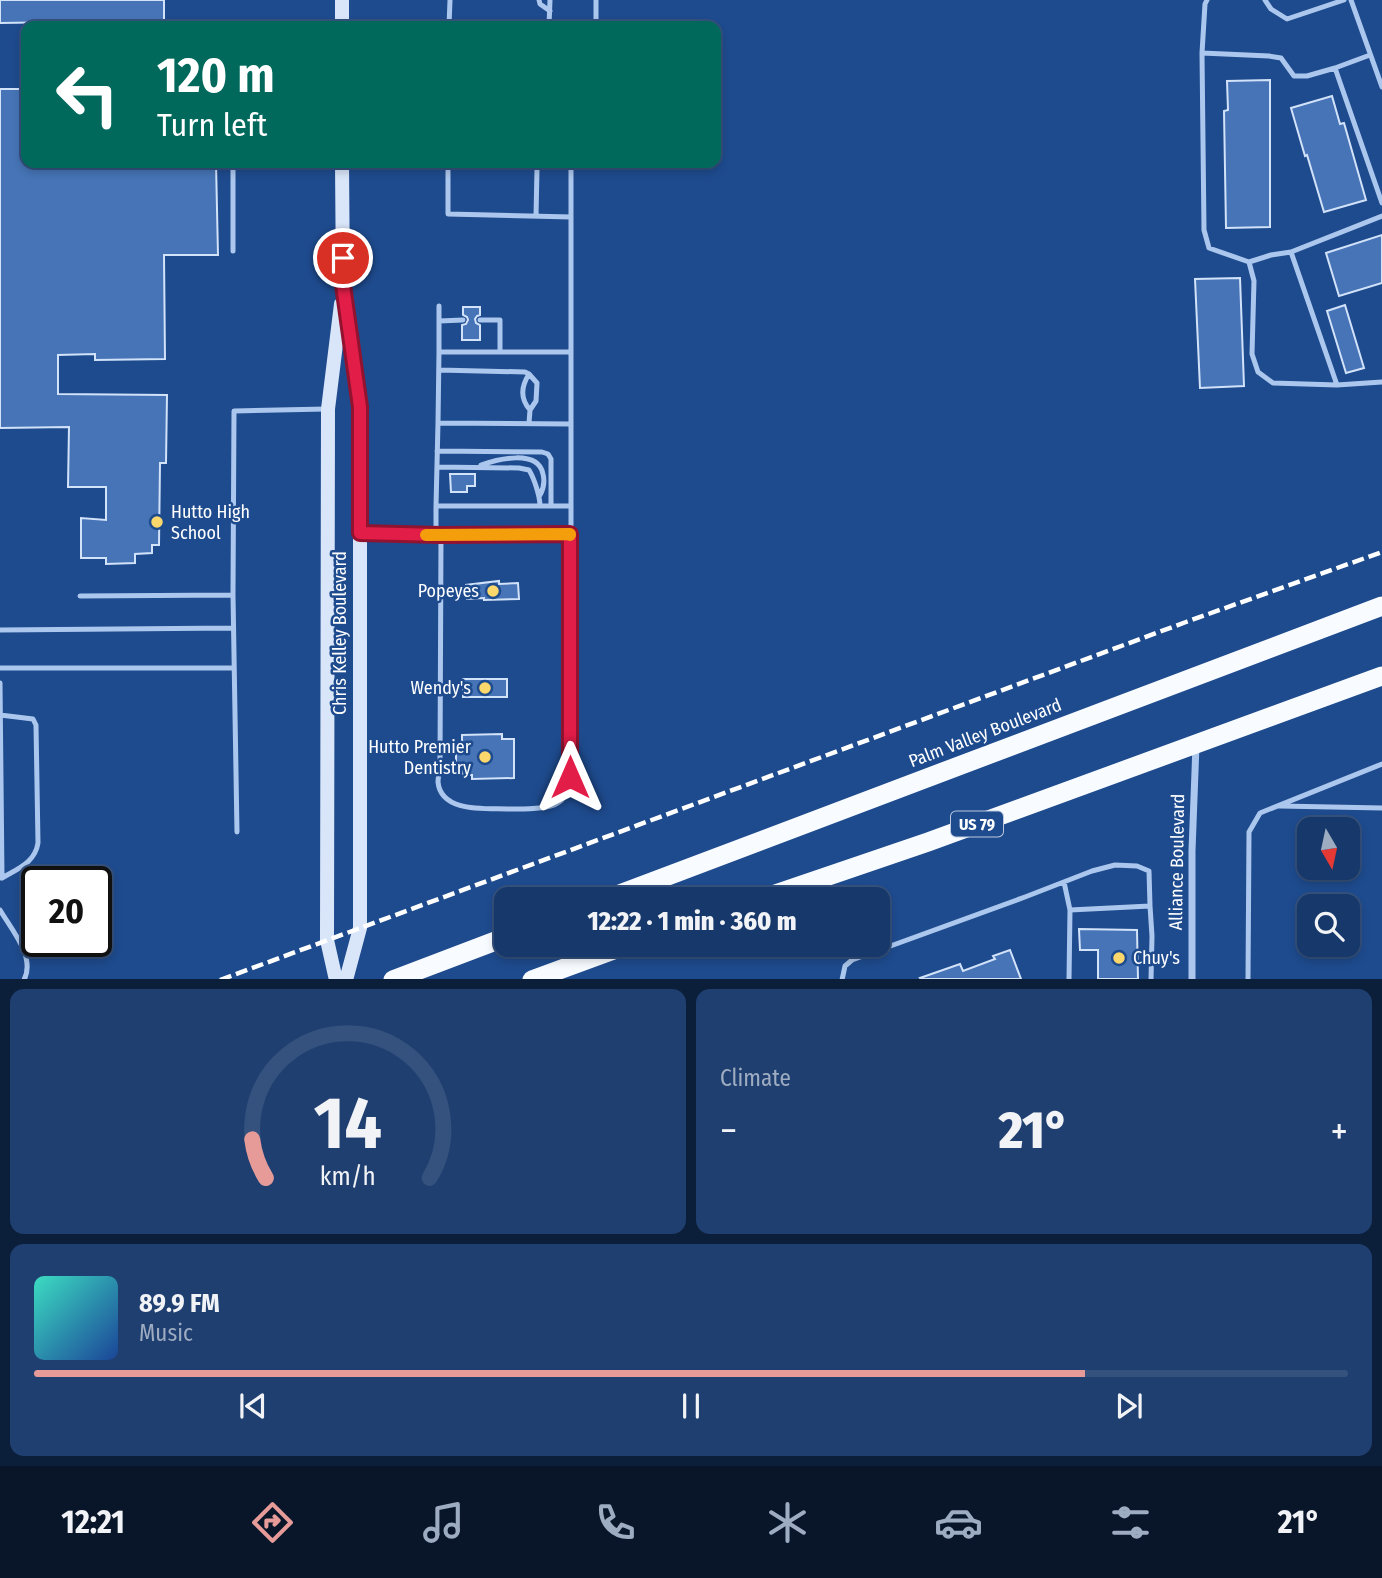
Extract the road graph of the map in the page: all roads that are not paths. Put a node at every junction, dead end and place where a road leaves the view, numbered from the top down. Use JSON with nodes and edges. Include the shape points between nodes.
{"nodes":[{"id":1,"x":342,"y":0,"type":"edge"},
{"id":2,"x":450,"y":0,"type":"edge"},
{"id":3,"x":540,"y":0,"type":"edge"},
{"id":4,"x":550,"y":0,"type":"edge"},
{"id":5,"x":596,"y":0,"type":"edge"},
{"id":6,"x":1207,"y":0,"type":"edge"},
{"id":7,"x":1265,"y":0,"type":"edge"},
{"id":8,"x":1344,"y":0,"type":"edge"},
{"id":9,"x":1351,"y":0,"type":"edge"},
{"id":10,"x":550,"y":12,"type":"junction"},
{"id":11,"x":342,"y":21,"type":"edge"},
{"id":12,"x":449,"y":21,"type":"edge"},
{"id":13,"x":549,"y":21,"type":"edge"},
{"id":14,"x":596,"y":21,"type":"edge"},
{"id":15,"x":1202,"y":54,"type":"junction"},
{"id":16,"x":1370,"y":55,"type":"junction"},
{"id":17,"x":1335,"y":68,"type":"junction"},
{"id":18,"x":1382,"y":87,"type":"edge"},
{"id":19,"x":233,"y":168,"type":"edge"},
{"id":20,"x":342,"y":168,"type":"edge"},
{"id":21,"x":448,"y":168,"type":"edge"},
{"id":22,"x":571,"y":168,"type":"edge"},
{"id":23,"x":537,"y":169,"type":"dead end"},
{"id":24,"x":1382,"y":203,"type":"edge"},
{"id":25,"x":536,"y":216,"type":"junction"},
{"id":26,"x":1382,"y":216,"type":"edge"},
{"id":27,"x":570,"y":217,"type":"junction"},
{"id":28,"x":233,"y":251,"type":"dead end"},
{"id":29,"x":1291,"y":252,"type":"junction"},
{"id":30,"x":1249,"y":262,"type":"junction"},
{"id":31,"x":343,"y":285,"type":"junction"},
{"id":32,"x":439,"y":306,"type":"dead end"},
{"id":33,"x":439,"y":320,"type":"junction"},
{"id":34,"x":463,"y":320,"type":"dead end"},
{"id":35,"x":480,"y":320,"type":"dead end"},
{"id":36,"x":439,"y":352,"type":"junction"},
{"id":37,"x":500,"y":352,"type":"junction"},
{"id":38,"x":570,"y":352,"type":"junction"},
{"id":39,"x":439,"y":370,"type":"junction"},
{"id":40,"x":529,"y":374,"type":"junction"},
{"id":41,"x":1382,"y":382,"type":"edge"},
{"id":42,"x":1337,"y":385,"type":"junction"},
{"id":43,"x":328,"y":409,"type":"junction"},
{"id":44,"x":530,"y":410,"type":"junction"},
{"id":45,"x":438,"y":423,"type":"junction"},
{"id":46,"x":529,"y":423,"type":"junction"},
{"id":47,"x":570,"y":424,"type":"junction"},
{"id":48,"x":436,"y":451,"type":"junction"},
{"id":49,"x":437,"y":467,"type":"junction"},
{"id":50,"x":475,"y":467,"type":"junction"},
{"id":51,"x":540,"y":495,"type":"junction"},
{"id":52,"x":436,"y":506,"type":"junction"},
{"id":53,"x":540,"y":506,"type":"junction"},
{"id":54,"x":551,"y":506,"type":"junction"},
{"id":55,"x":570,"y":506,"type":"junction"},
{"id":56,"x":360,"y":533,"type":"junction"},
{"id":57,"x":570,"y":534,"type":"junction"},
{"id":58,"x":438,"y":535,"type":"junction"},
{"id":59,"x":233,"y":595,"type":"junction"},
{"id":60,"x":79,"y":596,"type":"dead end"},
{"id":61,"x":1382,"y":606,"type":"edge"},
{"id":62,"x":233,"y":628,"type":"junction"},
{"id":63,"x":0,"y":630,"type":"edge"},
{"id":64,"x":0,"y":667,"type":"edge"},
{"id":65,"x":234,"y":668,"type":"junction"},
{"id":66,"x":1382,"y":676,"type":"edge"},
{"id":67,"x":0,"y":683,"type":"edge"},
{"id":68,"x":0,"y":715,"type":"edge"},
{"id":69,"x":1196,"y":745,"type":"junction"},
{"id":70,"x":1382,"y":764,"type":"edge"},
{"id":71,"x":1277,"y":806,"type":"junction"},
{"id":72,"x":1382,"y":808,"type":"edge"},
{"id":73,"x":237,"y":832,"type":"dead end"},
{"id":74,"x":1,"y":878,"type":"edge"},
{"id":75,"x":1064,"y":882,"type":"junction"},
{"id":76,"x":638,"y":887,"type":"edge"},
{"id":77,"x":796,"y":887,"type":"edge"},
{"id":78,"x":1150,"y":906,"type":"junction"},
{"id":79,"x":0,"y":910,"type":"edge"},
{"id":80,"x":1070,"y":910,"type":"junction"},
{"id":81,"x":494,"y":941,"type":"edge"},
{"id":82,"x":593,"y":957,"type":"edge"},
{"id":83,"x":24,"y":979,"type":"edge"},
{"id":84,"x":336,"y":979,"type":"edge"},
{"id":85,"x":346,"y":979,"type":"edge"},
{"id":86,"x":393,"y":979,"type":"edge"},
{"id":87,"x":532,"y":979,"type":"edge"},
{"id":88,"x":842,"y":979,"type":"edge"},
{"id":89,"x":1069,"y":979,"type":"edge"},
{"id":90,"x":1151,"y":979,"type":"edge"},
{"id":91,"x":1192,"y":979,"type":"edge"},
{"id":92,"x":1248,"y":979,"type":"edge"}],
"edges":[{"from":1,"to":11,"type":"main road"},
{"from":2,"to":12,"type":"lane"},
{"from":3,"to":10,"type":"lane"},
{"from":4,"to":10,"type":"lane"},
{"from":5,"to":14,"type":"lane"},
{"from":6,"to":15,"type":"lane"},
{"from":7,"to":8,"type":"lane","via":[[1287,19]]},
{"from":9,"to":16,"type":"lane"},
{"from":10,"to":13,"type":"lane"},
{"from":15,"to":17,"type":"lane","via":[[1269,55],[1281,58],[1294,76]]},
{"from":15,"to":30,"type":"lane","via":[[1204,230],[1209,248]]},
{"from":16,"to":17,"type":"lane"},
{"from":16,"to":18,"type":"lane"},
{"from":17,"to":24,"type":"lane"},
{"from":19,"to":28,"type":"lane"},
{"from":20,"to":31,"type":"main road","name":"Chris Kelley Boulevard"},
{"from":21,"to":25,"type":"lane","via":[[448,214]]},
{"from":22,"to":27,"type":"lane"},
{"from":23,"to":25,"type":"lane"},
{"from":25,"to":27,"type":"lane"},
{"from":26,"to":29,"type":"lane"},
{"from":27,"to":38,"type":"lane"},
{"from":29,"to":30,"type":"lane"},
{"from":29,"to":42,"type":"lane"},
{"from":30,"to":42,"type":"lane","via":[[1254,281],[1252,354],[1258,372],[1273,383]]},
{"from":31,"to":43,"type":"main road","name":"Chris Kelley Boulevard"},
{"from":31,"to":56,"type":"main road","name":"Chris Kelley Boulevard","via":[[360,407]]},
{"from":32,"to":33,"type":"lane"},
{"from":33,"to":34,"type":"lane"},
{"from":33,"to":36,"type":"lane"},
{"from":35,"to":37,"type":"lane","via":[[500,320]]},
{"from":36,"to":37,"type":"lane"},
{"from":36,"to":39,"type":"lane"},
{"from":37,"to":38,"type":"lane"},
{"from":38,"to":47,"type":"lane"},
{"from":39,"to":40,"type":"lane"},
{"from":39,"to":45,"type":"lane"},
{"from":40,"to":44,"type":"lane","via":[[523,402]]},
{"from":40,"to":44,"type":"lane","via":[[537,383],[536,401]]},
{"from":41,"to":42,"type":"lane"},
{"from":43,"to":59,"type":"lane","via":[[234,411]]},
{"from":43,"to":84,"type":"main road","name":"Chris Kelley Boulevard","via":[[327,940]]},
{"from":44,"to":46,"type":"lane"},
{"from":45,"to":46,"type":"lane"},
{"from":45,"to":48,"type":"lane"},
{"from":46,"to":47,"type":"lane"},
{"from":47,"to":55,"type":"lane"},
{"from":48,"to":49,"type":"lane"},
{"from":48,"to":54,"type":"lane","via":[[548,454]]},
{"from":49,"to":50,"type":"lane"},
{"from":49,"to":52,"type":"lane"},
{"from":50,"to":51,"type":"lane","via":[[529,470]]},
{"from":50,"to":51,"type":"lane","via":[[501,458],[532,459],[541,466],[544,477]]},
{"from":51,"to":53,"type":"lane"},
{"from":52,"to":53,"type":"lane"},
{"from":52,"to":58,"type":"lane"},
{"from":53,"to":54,"type":"lane"},
{"from":54,"to":55,"type":"lane"},
{"from":55,"to":57,"type":"lane"},
{"from":56,"to":58,"type":"lane"},
{"from":56,"to":85,"type":"main road","name":"Chris Kelley Boulevard","via":[[360,928]]},
{"from":57,"to":58,"type":"lane"},
{"from":57,"to":58,"type":"lane","via":[[570,777],[566,796],[556,805],[530,809],[469,808],[454,803],[438,783]]},
{"from":59,"to":60,"type":"lane"},
{"from":59,"to":62,"type":"lane"},
{"from":61,"to":76,"type":"highway","name":"Palm Valley Boulevard"},
{"from":62,"to":63,"type":"lane"},
{"from":62,"to":65,"type":"lane"},
{"from":64,"to":65,"type":"lane"},
{"from":65,"to":73,"type":"lane"},
{"from":66,"to":69,"type":"highway","number":"US 79"},
{"from":67,"to":68,"type":"lane"},
{"from":68,"to":74,"type":"lane"},
{"from":68,"to":74,"type":"lane","via":[[33,719],[36,725],[38,843],[30,861]]},
{"from":69,"to":77,"type":"highway","number":"US 79"},
{"from":69,"to":91,"type":"street","name":"Alliance Boulevard"},
{"from":70,"to":71,"type":"lane"},
{"from":71,"to":72,"type":"lane"},
{"from":71,"to":92,"type":"lane","via":[[1259,813],[1249,832]]},
{"from":75,"to":78,"type":"lane","via":[[1115,865],[1137,866],[1149,871]]},
{"from":75,"to":80,"type":"lane"},
{"from":75,"to":88,"type":"lane","via":[[852,960]]},
{"from":78,"to":80,"type":"lane"},
{"from":78,"to":90,"type":"lane"},
{"from":79,"to":83,"type":"lane","via":[[26,957]]},
{"from":80,"to":89,"type":"lane"},
{"from":81,"to":86,"type":"highway"},
{"from":82,"to":87,"type":"highway"}]}
